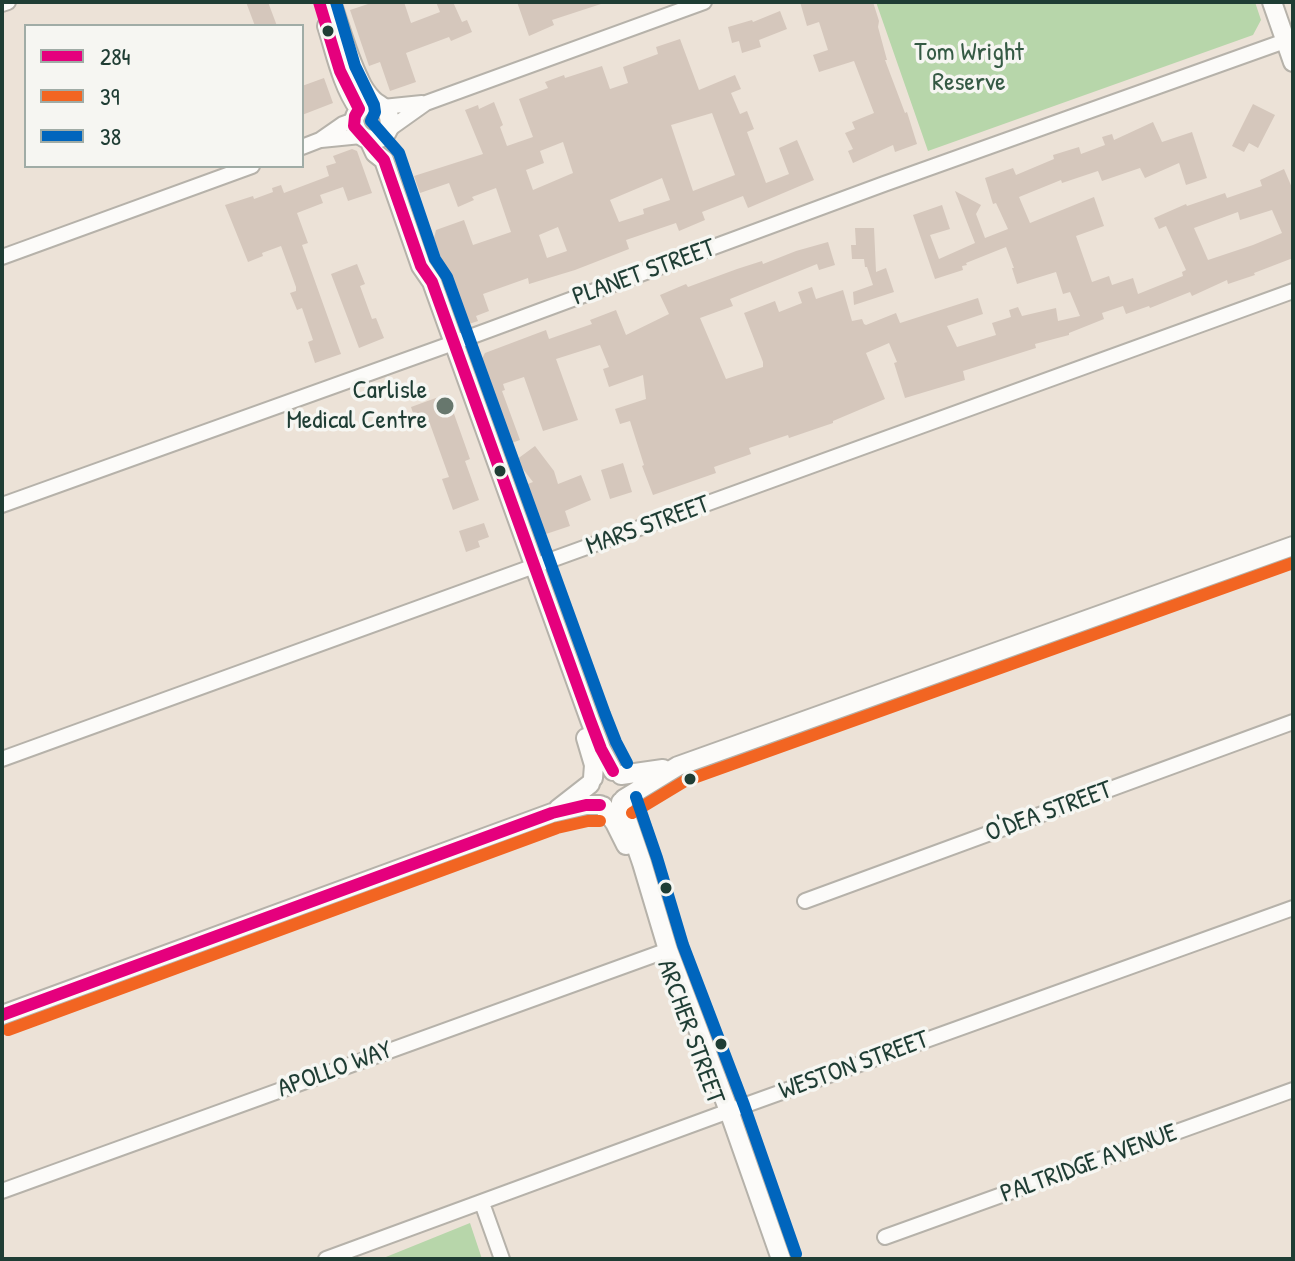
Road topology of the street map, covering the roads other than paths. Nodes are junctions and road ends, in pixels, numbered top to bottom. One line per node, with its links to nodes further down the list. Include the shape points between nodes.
1 (8, 2): 6 (street)
2 (319, 2): 10 (main road, via 352,99)
3 (331, 2): 10 (main road)
4 (704, 2): 9 (street)
5 (1272, 2): 7 (main road)
6 (2, 4)
7 (1285, 41): 8 (main road); 15 (street, PLANET STREET)
8 (1293, 62)
9 (426, 103): 10 (street); 10 (street)
10 (372, 122): 11 (street); 15 (main road, via 386,148 384,160 421,266 422,285)
11 (304, 146)
12 (247, 168): 13 (street)
13 (2, 257)
14 (1293, 291): 18 (street, MARS STREET)
15 (449, 345): 16 (street, PLANET STREET); 18 (main road)
16 (2, 505)
17 (1293, 546): 21 (main road)
18 (531, 569): 20 (street, MARS STREET); 22 (main road, via 595,735); 23 (main road, via 590,748)
19 (1293, 722): 26 (street, O'DEA STREET)
20 (2, 759)
21 (678, 766): 22 (main road); 24 (main road)
22 (617, 773): 23 (main road, via 602,771); 24 (main road, via 627,786)
23 (592, 781): 24 (main road, via 591,796); 25 (main road)
24 (612, 803): 25 (main road); 28 (main road, ARCHER STREET, via 642,863)
25 (552, 813): 29 (main road)
26 (805, 901)
27 (1293, 908): 31 (street, WESTON STREET)
28 (664, 951): 31 (main road, ARCHER STREET); 32 (street, APOLLO WAY)
29 (2, 1015)
30 (1293, 1090): 34 (street, PALTRIDGE AVENUE)
31 (724, 1113): 33 (street, WESTON STREET); 37 (main road, ARCHER STREET); 38 (main road, ARCHER STREET)
32 (2, 1191)
33 (482, 1203): 35 (street, WESTON STREET); 36 (street)
34 (885, 1237)
35 (326, 1259)
36 (502, 1259)
37 (772, 1259)
38 (781, 1259)

